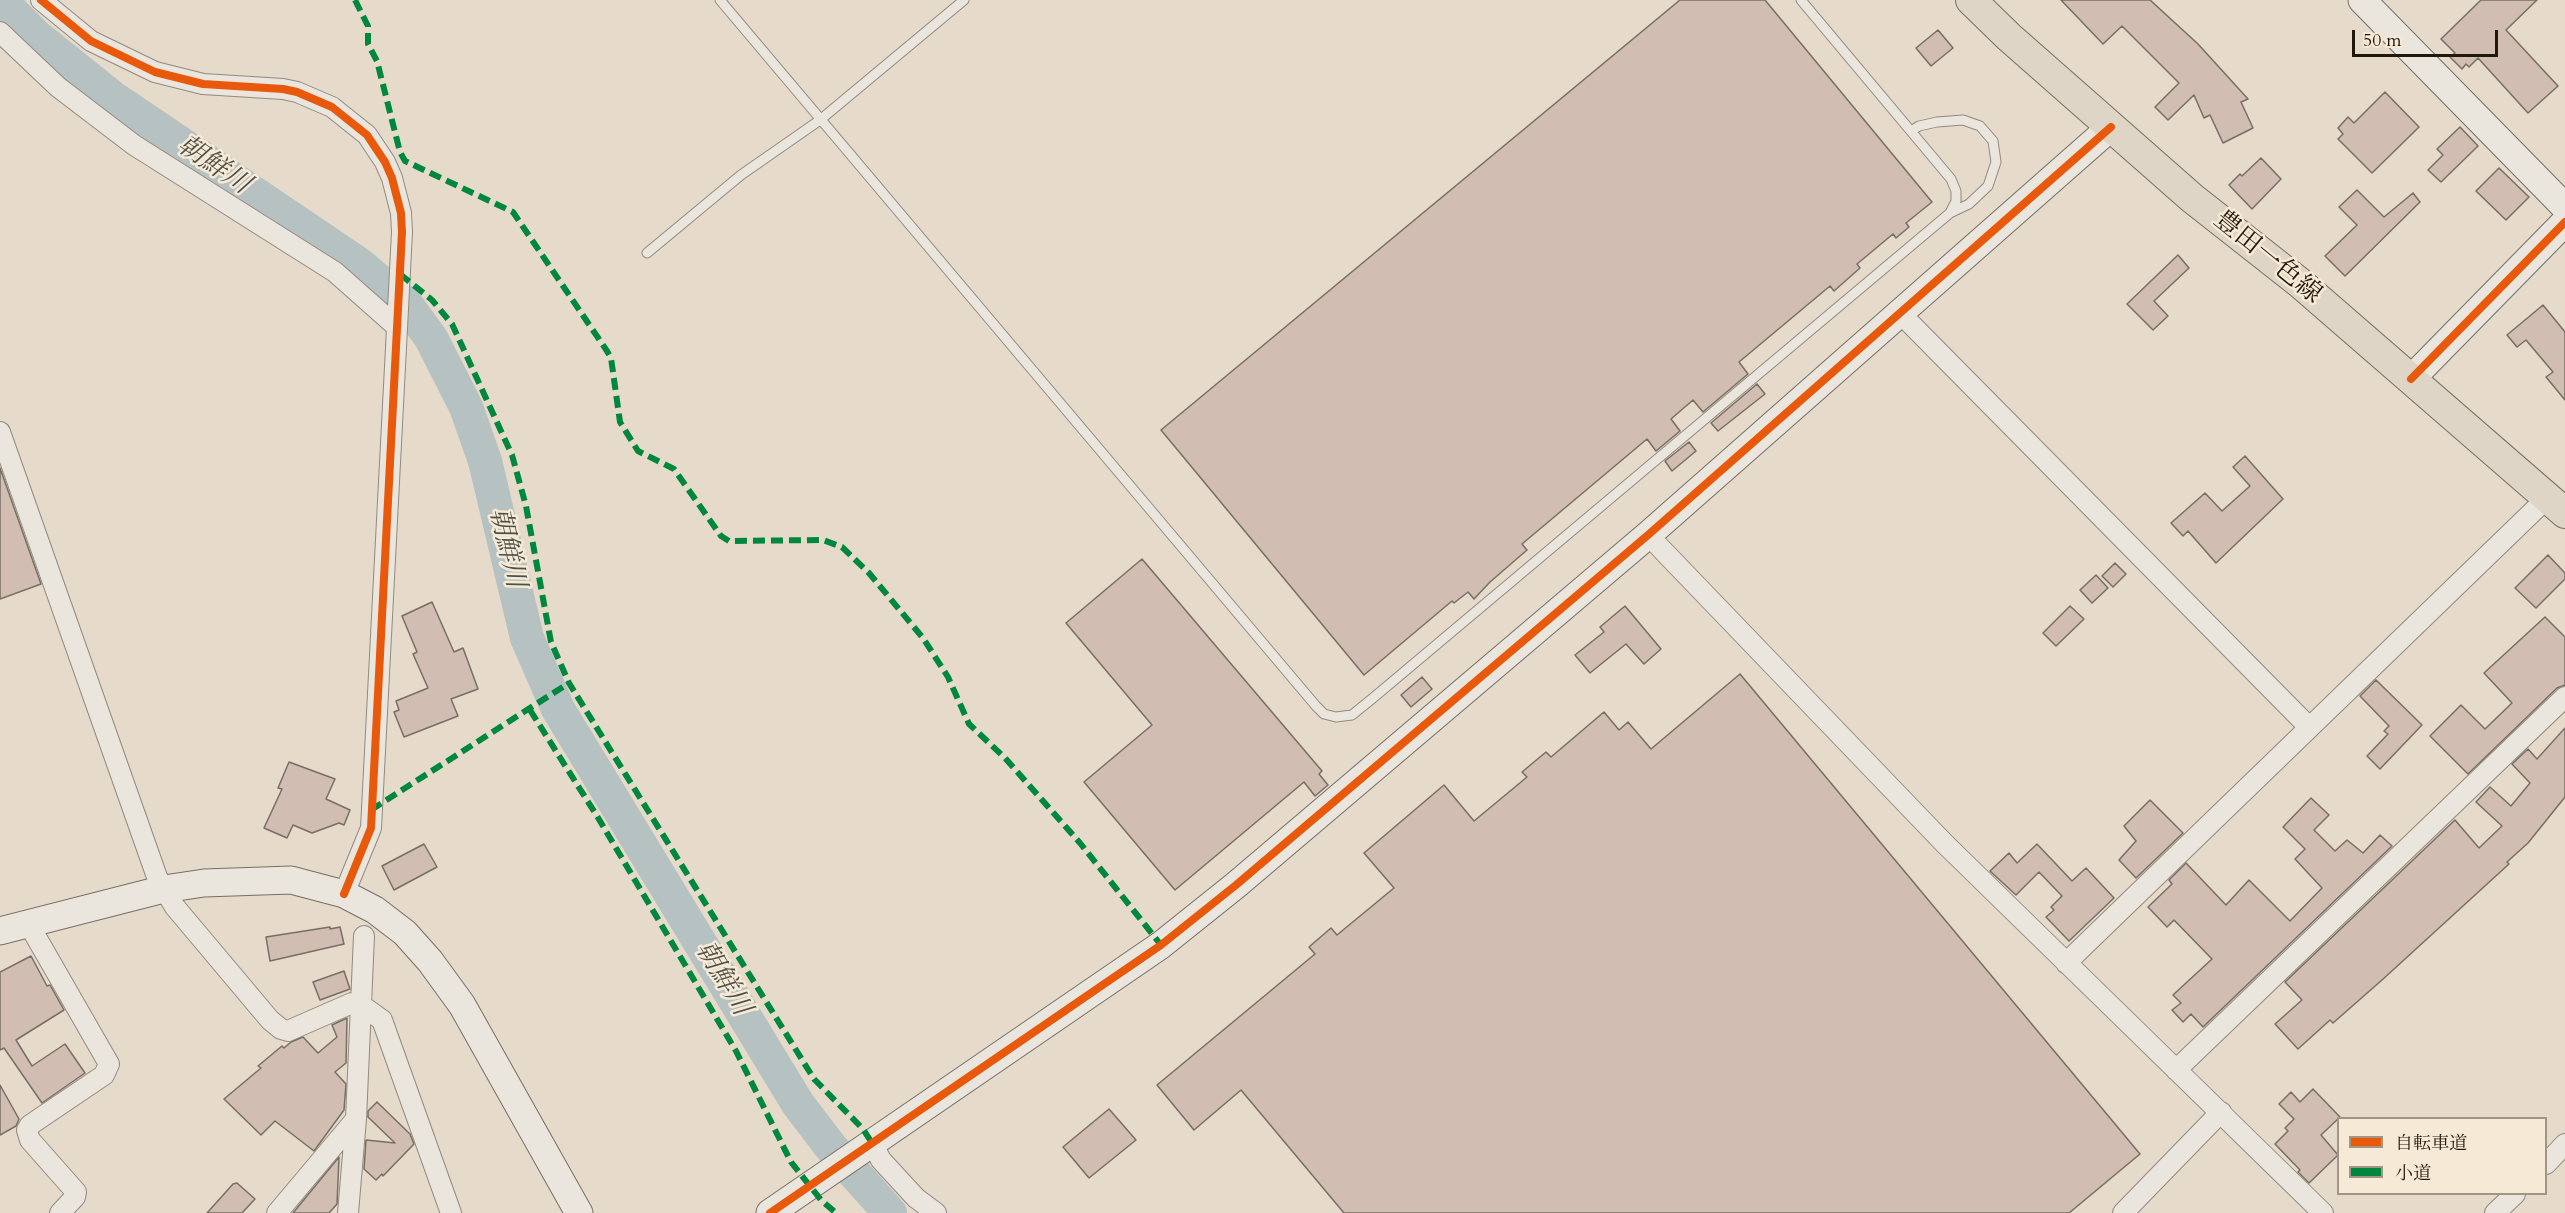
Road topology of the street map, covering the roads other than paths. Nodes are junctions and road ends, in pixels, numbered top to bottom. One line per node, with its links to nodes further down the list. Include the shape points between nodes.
1 (41, 0): 16 (street, via 91,41 156,72 203,84 297,92 332,107 367,135 392,178 401,213)
2 (720, 0): 8 (lane)
3 (964, 0): 8 (lane)
4 (1801, 0): 10 (lane)
5 (1971, 0): 9 (main road, 豊田一色線)
6 (2362, 0): 11 (street)
7 (0, 32): 16 (street, via 57,87 135,145 335,272)
8 (820, 120): 12 (lane, via 1316,706 1324,714 1336,717 1352,715); 14 (lane, via 741,175)
9 (2111, 127): 15 (street); 17 (main road, 豊田一色線)
10 (1911, 131): 12 (lane, via 1951,179 1956,201); 12 (lane, via 1937,122 1963,120 1980,126 1993,141 1996,162 1988,186 1970,204)
11 (2565, 207)
12 (1950, 213)
13 (2565, 222): 17 (street)
14 (647, 253)
15 (1899, 313): 20 (street); 22 (street)
16 (397, 324): 24 (street, via 370,828)
17 (2411, 379): 19 (main road, 豊田一色線)
18 (0, 432): 23 (street)
19 (2556, 505): 22 (street)
20 (1648, 535): 28 (street, via 1945,844); 34 (street, via 1161,945)
21 (2565, 697): 30 (street)
22 (2308, 726): 28 (street)
23 (164, 889): 24 (street, via 216,882 291,880); 25 (street); 29 (street, via 175,907 281,1029 288,1031 352,1003)
24 (344, 894): 41 (street, via 375,910 405,933 430,961 462,1005)
25 (28, 923): 26 (street); 37 (street, via 109,1064 104,1075 27,1130 30,1140 76,1192)
26 (0, 931)
27 (364, 936): 29 (street)
28 (2066, 963): 30 (street)
29 (361, 1005): 32 (street); 40 (street, via 379,1017 385,1027)
30 (2176, 1070): 31 (street)
31 (2221, 1112): 44 (street); 45 (street)
32 (356, 1119): 38 (street); 39 (street)
33 (2565, 1144): 35 (street)
34 (867, 1147): 42 (street); 43 (street)
35 (2547, 1163)
36 (2514, 1195): 46 (street)
37 (60, 1213)
38 (277, 1213)
39 (348, 1213)
40 (451, 1213)
41 (579, 1213)
42 (770, 1213)
43 (936, 1213)
44 (2124, 1213)
45 (2323, 1213)
46 (2495, 1213)

